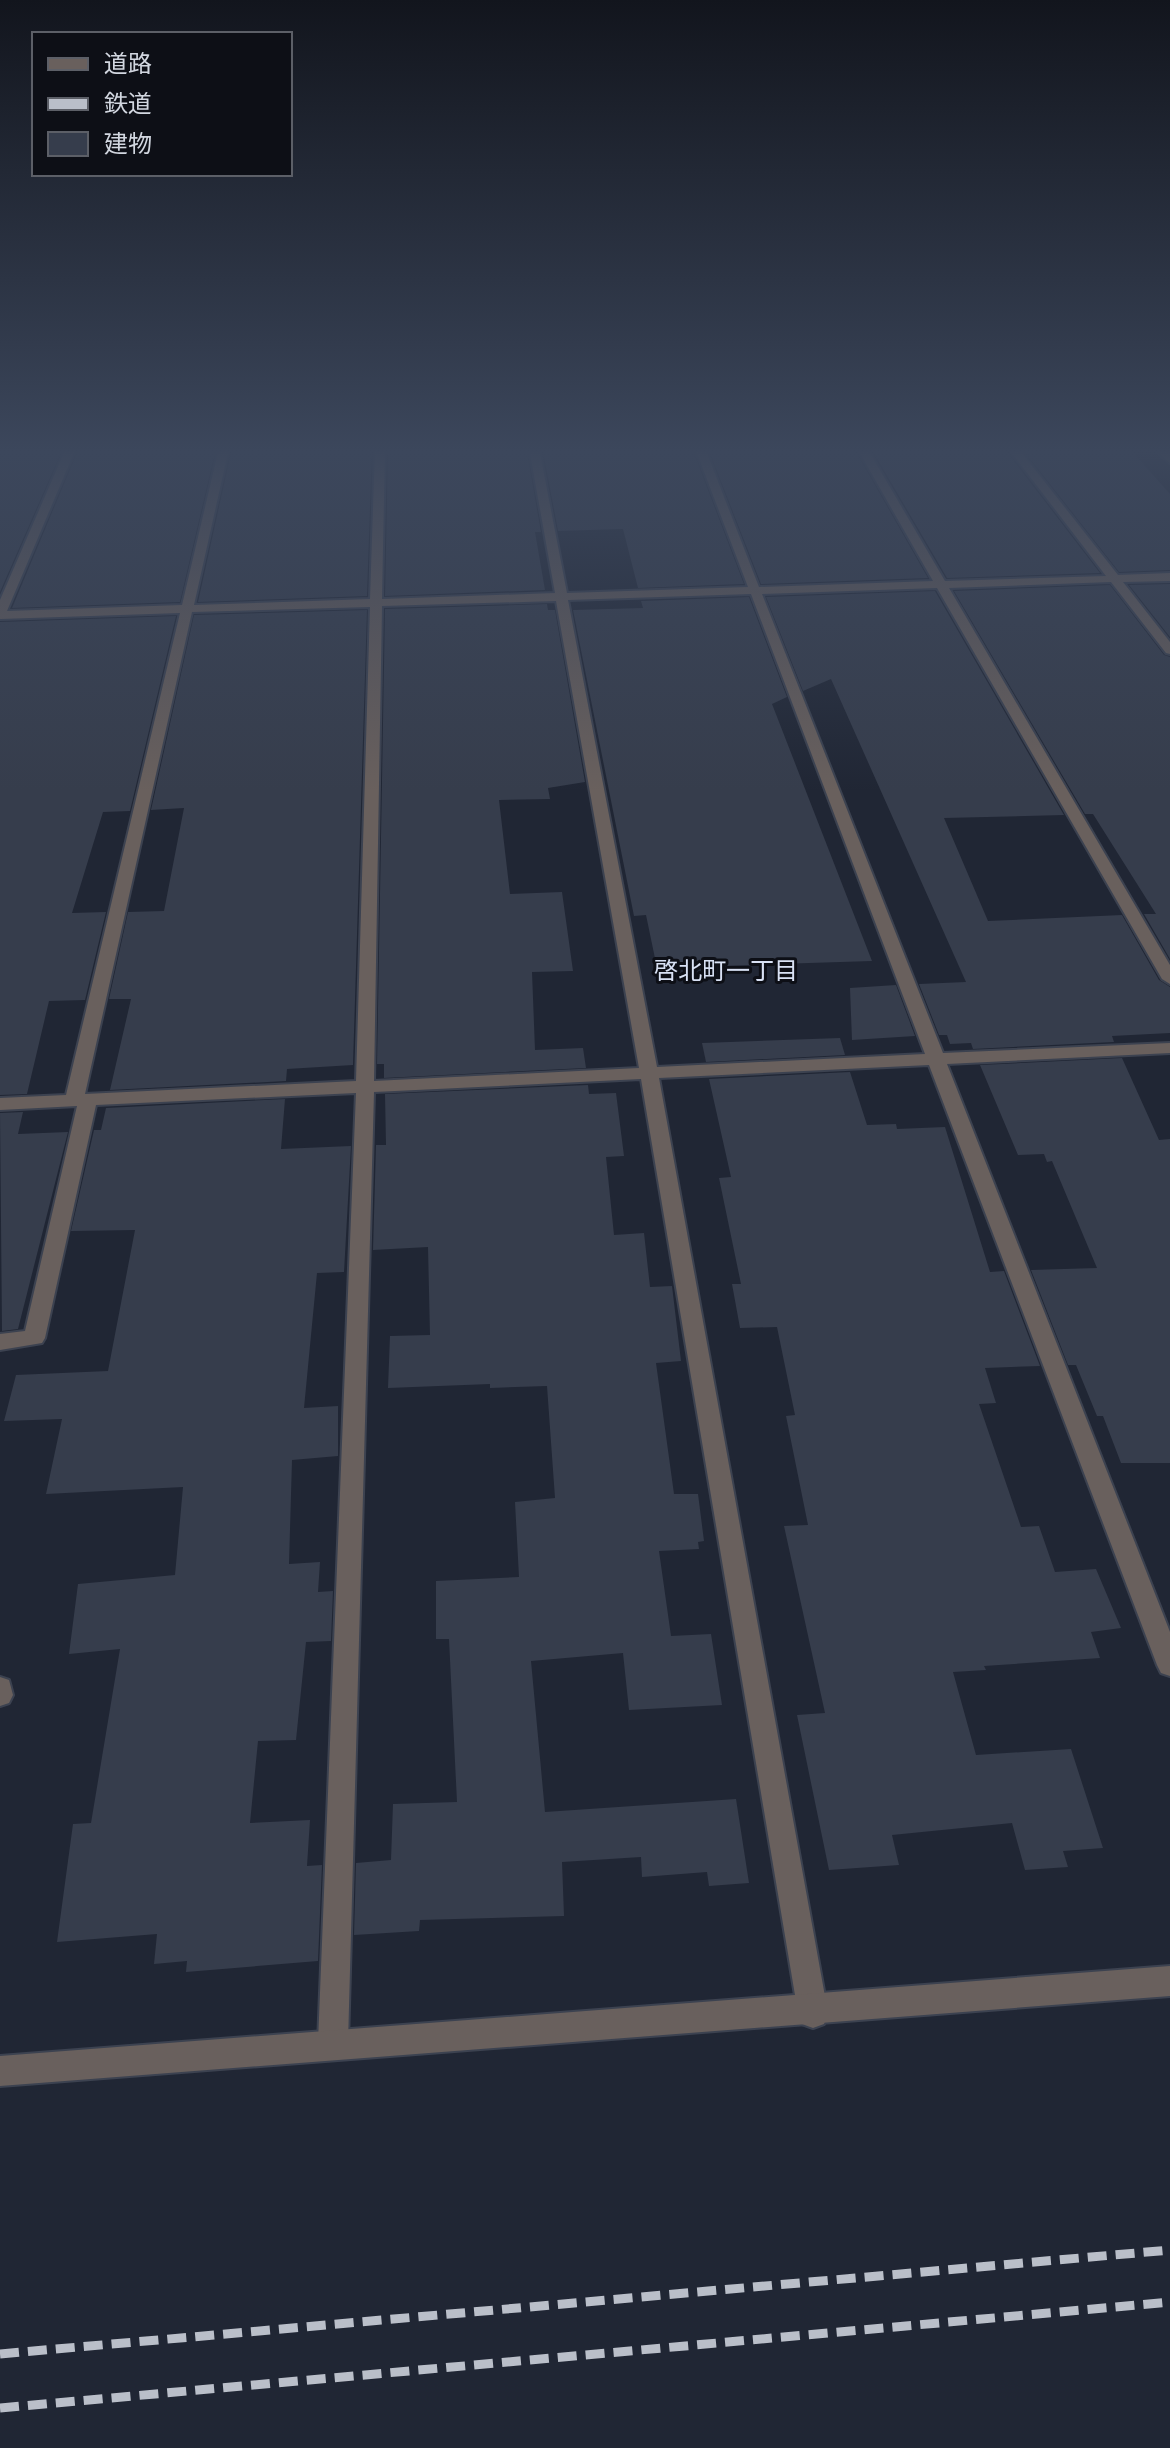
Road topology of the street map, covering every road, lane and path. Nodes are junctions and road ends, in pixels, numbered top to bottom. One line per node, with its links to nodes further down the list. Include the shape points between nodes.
1 (22, 562): 15 (street)
2 (198, 562): 14 (street)
3 (376, 562): 13 (street)
4 (554, 562): 12 (street)
5 (745, 562): 11 (street)
6 (927, 562): 10 (street)
7 (1101, 562): 9 (street)
8 (1170, 577): 9 (street)
9 (1114, 579): 10 (street); 16 (street)
10 (939, 584): 11 (street); 17 (street)
11 (756, 590): 12 (street); 19 (street)
12 (560, 596): 13 (street); 20 (street)
13 (375, 603): 14 (street); 21 (street)
14 (188, 608): 15 (street); 22 (street)
15 (0, 614)
16 (1170, 650)
17 (1170, 979)
18 (1170, 1048): 19 (street)
19 (937, 1059): 20 (street); 25 (street)
20 (649, 1072): 21 (street); 29 (street)
21 (365, 1086): 22 (street); 30 (street)
22 (81, 1100): 23 (street); 24 (street, via 34,1338)
23 (0, 1104)
24 (0, 1342)
25 (1170, 1665)
26 (0, 1688): 27 (street)
27 (0, 1695)
28 (1170, 1981): 29 (street)
29 (813, 2013): 30 (street)
30 (333, 2043): 31 (street)
31 (0, 2071)

